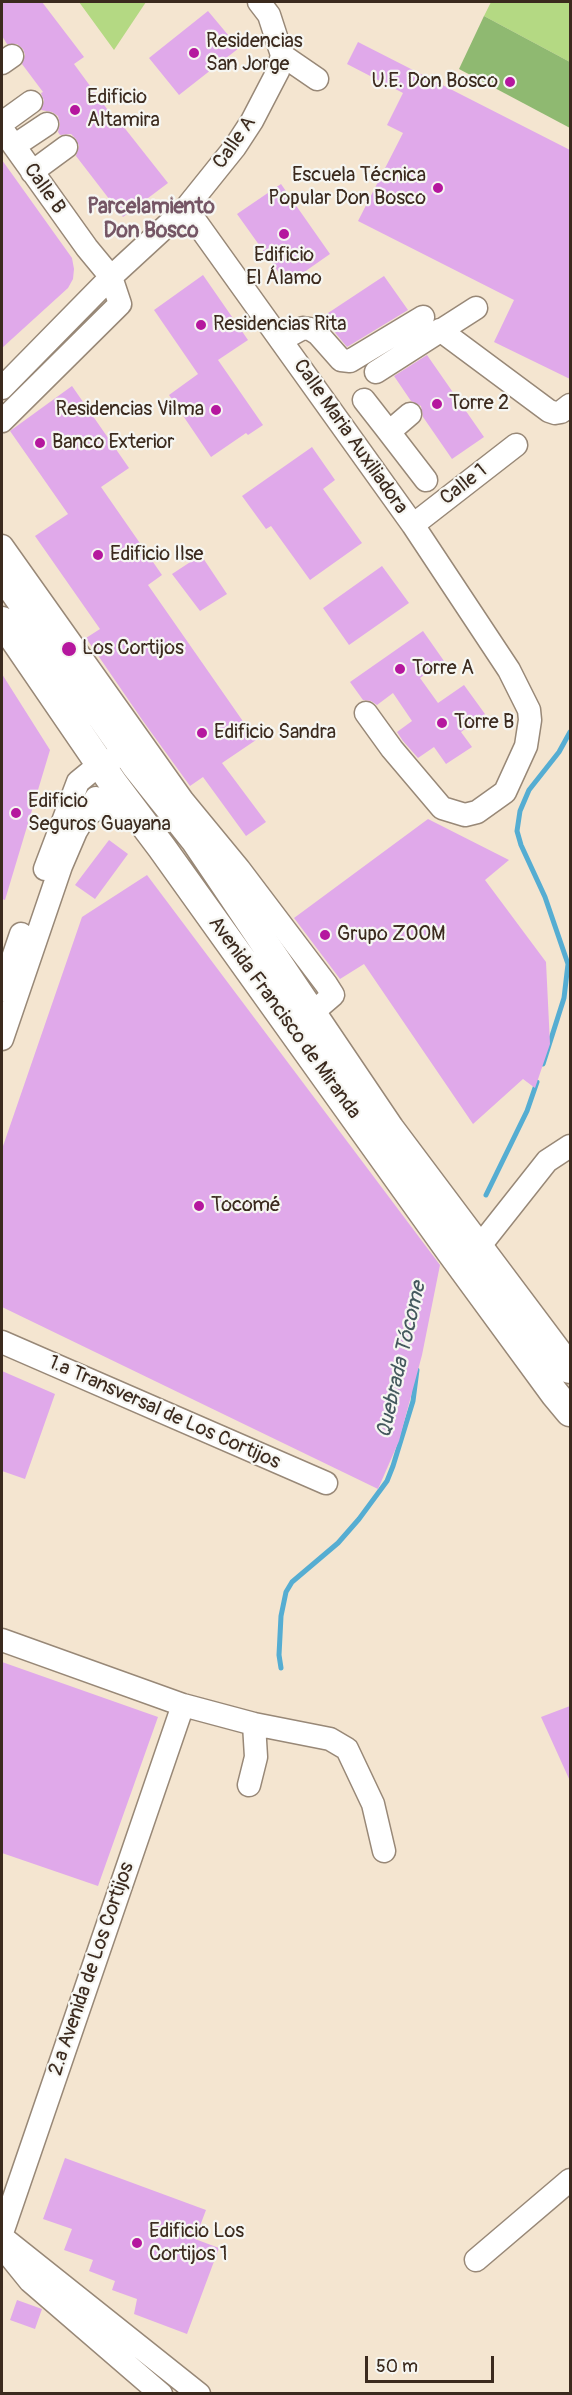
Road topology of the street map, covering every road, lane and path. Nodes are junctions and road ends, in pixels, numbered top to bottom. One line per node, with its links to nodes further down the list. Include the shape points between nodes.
1 (259, 2): 2 (street, via 269,15)
2 (282, 55): 3 (street); 10 (street, Calle A, via 252,122)
3 (317, 80)
4 (31, 102): 5 (street)
5 (2, 123)
6 (47, 124): 7 (street)
7 (8, 137): 9 (street, Calle B)
8 (66, 147): 9 (street)
9 (32, 172): 11 (street, Calle B)
10 (186, 208): 11 (street, Calle A); 14 (street, Calle Maria Auxiliadora)
11 (111, 277): 16 (street, Calle A); 20 (street, via 120,304)
12 (476, 308): 13 (street)
13 (432, 324): 14 (street, via 350,360 341,360 310,329 303,328); 15 (street); 18 (street, via 549,411 561,412)
14 (281, 340): 24 (street, Calle Maria Auxiliadora)
15 (376, 372)
16 (2, 388)
17 (364, 400): 21 (street)
18 (570, 405)
19 (410, 414): 21 (street)
20 (2, 422)
21 (389, 432): 23 (street)
22 (516, 445): 24 (street, Calle 1)
23 (426, 480)
24 (412, 525): 30 (street, Calle Maria Auxiliadora, via 509,670 529,710 526,746 505,792 477,813 465,815 442,808)
25 (2, 546): 28 (street, Avenida Francisco de Miranda)
26 (2, 574): 28 (main road, Avenida Francisco de Miranda)
27 (2, 621): 32 (main road, Avenida Francisco de Miranda)
28 (50, 628): 29 (street, Avenida Francisco de Miranda); 31 (main road, Avenida Francisco de Miranda)
29 (118, 709): 31 (street); 33 (street, Avenida Francisco de Miranda)
30 (366, 713)
31 (128, 753): 32 (street); 33 (main road, Avenida Francisco de Miranda)
32 (106, 773): 34 (street); 35 (main road, Avenida Francisco de Miranda); 36 (street, via 78,782)
33 (173, 799): 39 (main road, Avenida Francisco de Miranda, via 197,829 390,1129)
34 (87, 811): 35 (main road, via 108,805); 37 (street, via 61,866)
35 (135, 813): 42 (main road, Avenida Francisco de Miranda)
36 (2, 990)
37 (2, 1039)
38 (570, 1146): 39 (street, via 548,1161)
39 (479, 1247): 41 (main road, Avenida Francisco de Miranda)
40 (2, 1342): 43 (street, 1.ª Transversal de Los Cortijos)
41 (570, 1369)
42 (570, 1412)
43 (326, 1483)
44 (2, 1640): 45 (street)
45 (183, 1705): 46 (street); 50 (street, 2.ª Avenida de Los Cortijos)
46 (254, 1724): 47 (street, via 256,1758); 48 (street, via 330,1739 347,1749 373,1804)
47 (249, 1785)
48 (384, 1851)
49 (570, 2180): 51 (street)
50 (2, 2232): 52 (street, via 9,2255 30,2280); 54 (street)
51 (476, 2260)
52 (139, 2385): 53 (street)
53 (161, 2394)
54 (200, 2394)

